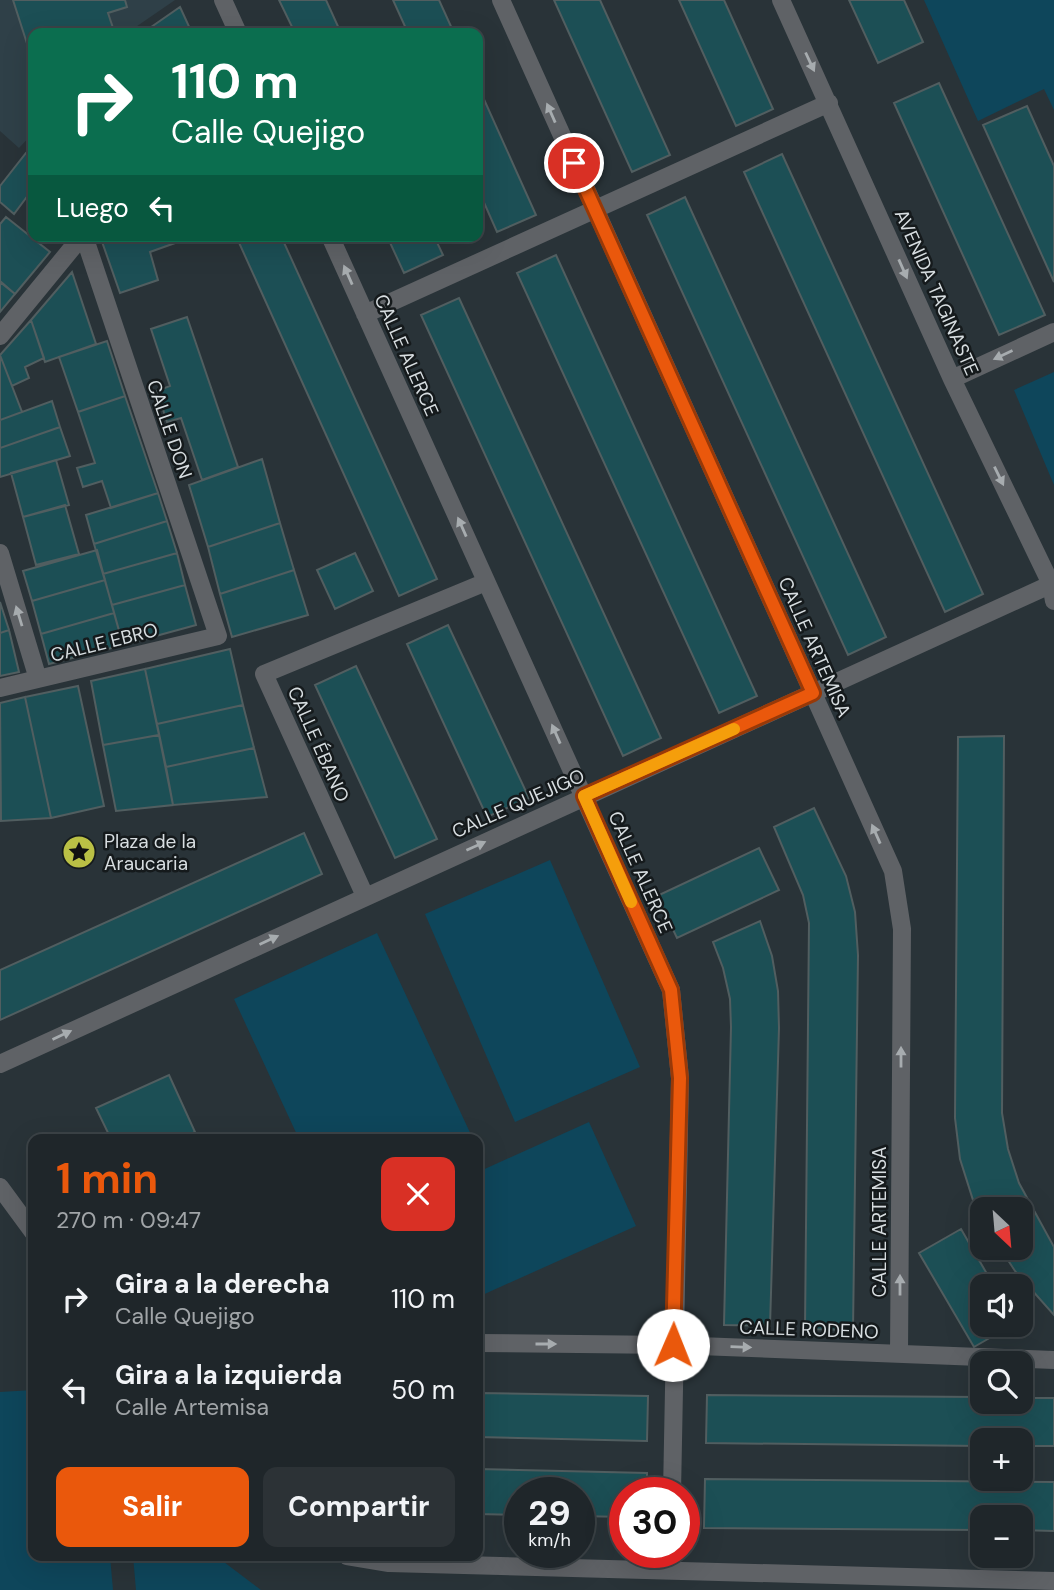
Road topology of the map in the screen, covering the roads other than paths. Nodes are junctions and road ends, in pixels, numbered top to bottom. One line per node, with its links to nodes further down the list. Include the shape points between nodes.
1 (223, 0): 4 (street)
2 (500, 0): 6 (street, CALLE ARTEMISA, one-way to 2)
3 (781, 0): 5 (street, AVENIDA TAGINASTE, one-way to 5)
4 (236, 28)
5 (829, 103): 6 (street); 13 (street, AVENIDA TAGINASTE, one-way to 13)
6 (594, 210): 10 (street); 20 (street, CALLE ARTEMISA)
7 (78, 242): 12 (street)
8 (85, 242): 17 (street, CALLE DON)
9 (333, 242): 10 (street, CALLE ALERCE, one-way to 9)
10 (365, 314): 15 (street, CALLE ALERCE, one-way to 10)
11 (1054, 332): 13 (street, one-way to 13)
12 (0, 336)
13 (952, 379): 16 (street, AVENIDA TAGINASTE, one-way to 16)
14 (0, 553): 18 (street, one-way to 14)
15 (486, 582): 21 (street, CALLE ALERCE, one-way to 15); 22 (street, CALLE ÉBANO, via 264,674)
16 (1053, 589): 20 (street, CALLE QUEJIGO)
17 (218, 636): 18 (street, CALLE EBRO)
18 (38, 679): 19 (street, CALLE EBRO)
19 (0, 688)
20 (813, 693): 21 (street, CALLE QUEJIGO); 28 (street, CALLE ARTEMISA, one-way to 20, via 902,929 893,871)
21 (584, 796): 22 (street, CALLE QUEJIGO, one-way to 21); 27 (street, CALLE ALERCE, via 671,990 680,1078)
22 (365, 896): 23 (street, CALLE QUEJIGO, one-way to 22)
23 (0, 1064)
24 (0, 1187): 25 (street)
25 (28, 1225)
26 (483, 1343): 27 (street, CALLE RODENO, one-way to 27)
27 (673, 1345): 28 (street, CALLE RODENO, one-way to 28); 30 (street, CALLE ALERCE)
28 (899, 1353): 29 (street, CALLE RODENO)
29 (1054, 1360)
30 (672, 1477)
31 (377, 1561): 32 (street)
32 (672, 1571): 33 (street)
33 (1054, 1581)

